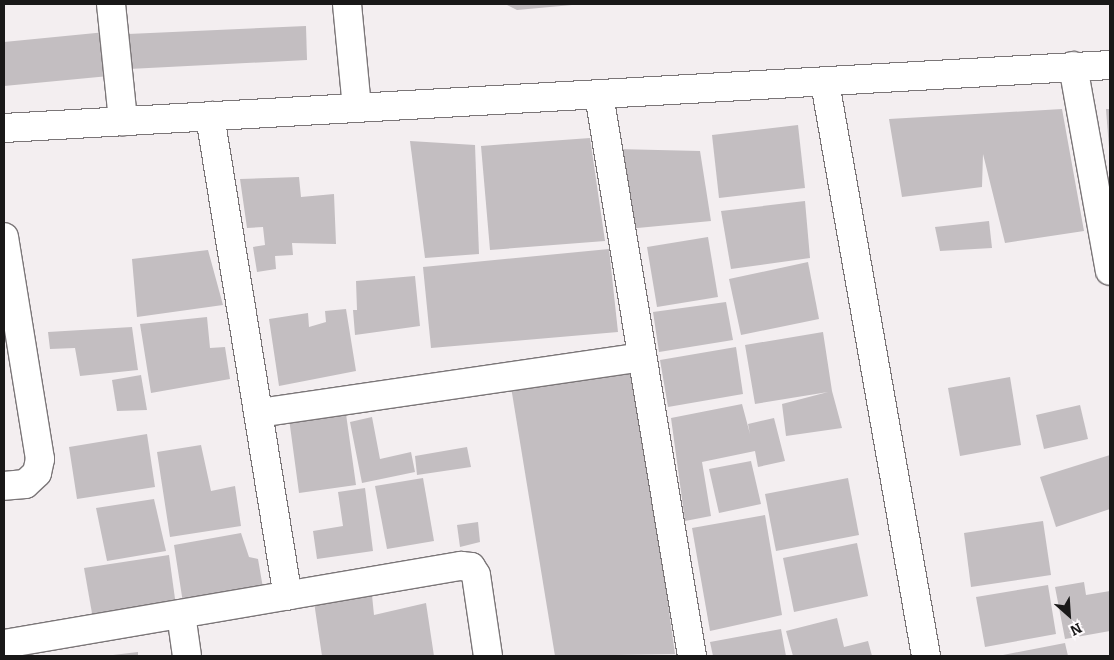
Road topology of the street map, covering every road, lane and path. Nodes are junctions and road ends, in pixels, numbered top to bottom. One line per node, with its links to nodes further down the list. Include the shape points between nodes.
1 (111, 4): 9 (street)
2 (347, 4): 7 (street)
3 (1110, 65): 4 (street)
4 (1073, 66): 5 (street); 12 (street)
5 (825, 83): 6 (street); 22 (street)
6 (599, 95): 7 (street); 13 (street)
7 (357, 108): 8 (street)
8 (210, 116): 9 (street); 14 (street)
9 (123, 121): 10 (street)
10 (4, 128)
11 (4, 236): 15 (street, via 40,459 37,473 25,484)
12 (1110, 271)
13 (642, 357): 14 (street); 21 (street)
14 (259, 413): 16 (street)
15 (4, 486)
16 (288, 596): 17 (street); 20 (street, via 471,566 476,575)
17 (181, 614): 18 (street); 19 (street)
18 (4, 644)
19 (188, 656)
20 (488, 656)
21 (692, 656)
22 (926, 656)

